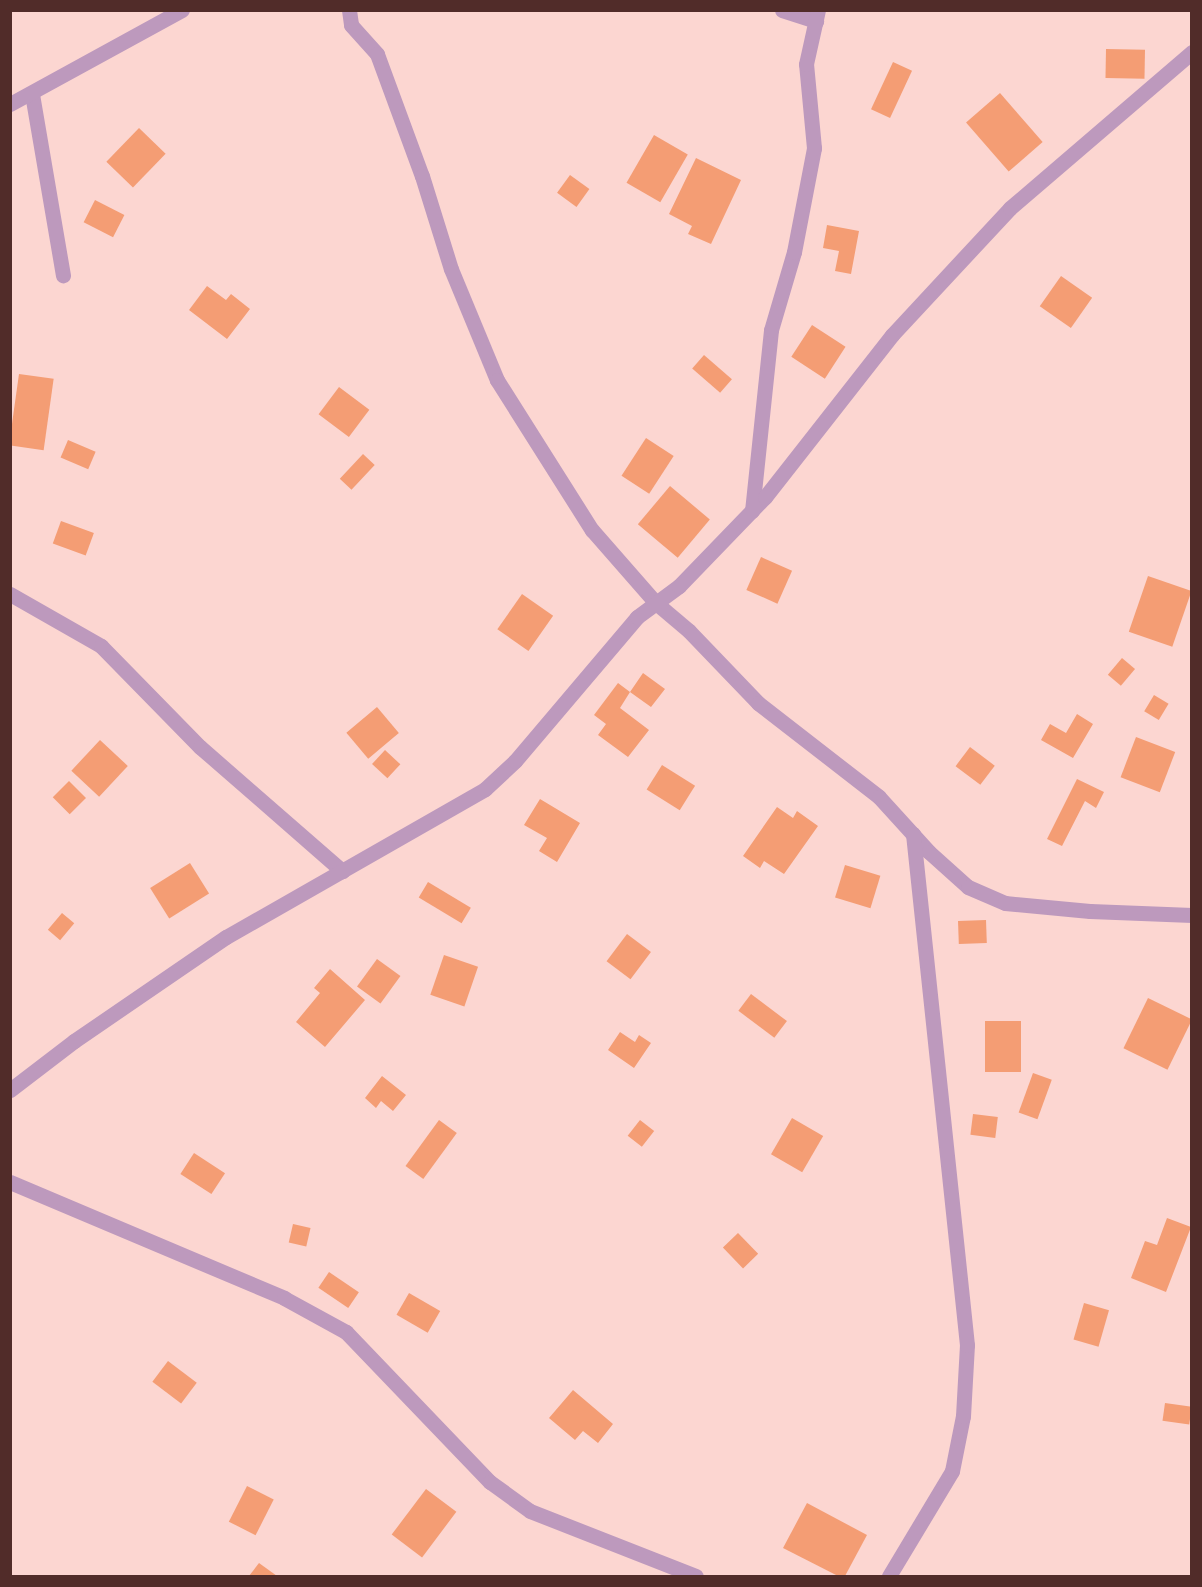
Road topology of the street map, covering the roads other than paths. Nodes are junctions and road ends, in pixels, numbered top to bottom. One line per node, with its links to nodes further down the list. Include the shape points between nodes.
1 (182, 10): 6 (street)
2 (349, 10): 11 (street, via 351,25 377,54 455,279 497,380 592,530)
3 (782, 10): 4 (street)
4 (817, 16): 9 (street, via 806,64 814,148 794,252 771,330)
5 (1191, 52): 9 (street, via 1010,208 892,335)
6 (32, 94): 7 (street); 8 (street)
7 (10, 104)
8 (63, 275)
9 (752, 511): 11 (street, via 679,586)
10 (10, 594): 13 (street, via 101,646 200,747)
11 (656, 603): 12 (street, via 689,631 758,703 879,797); 13 (street, via 637,617 515,761 484,789)
12 (913, 834): 14 (street, via 968,887 1005,903); 18 (street, via 967,1345 963,1416 952,1471)
13 (342, 871): 15 (street, via 226,937)
14 (1191, 915)
15 (10, 1090)
16 (10, 1182): 17 (street, via 284,1298 346,1332 490,1482 530,1511)
17 (696, 1576)
18 (889, 1576)

